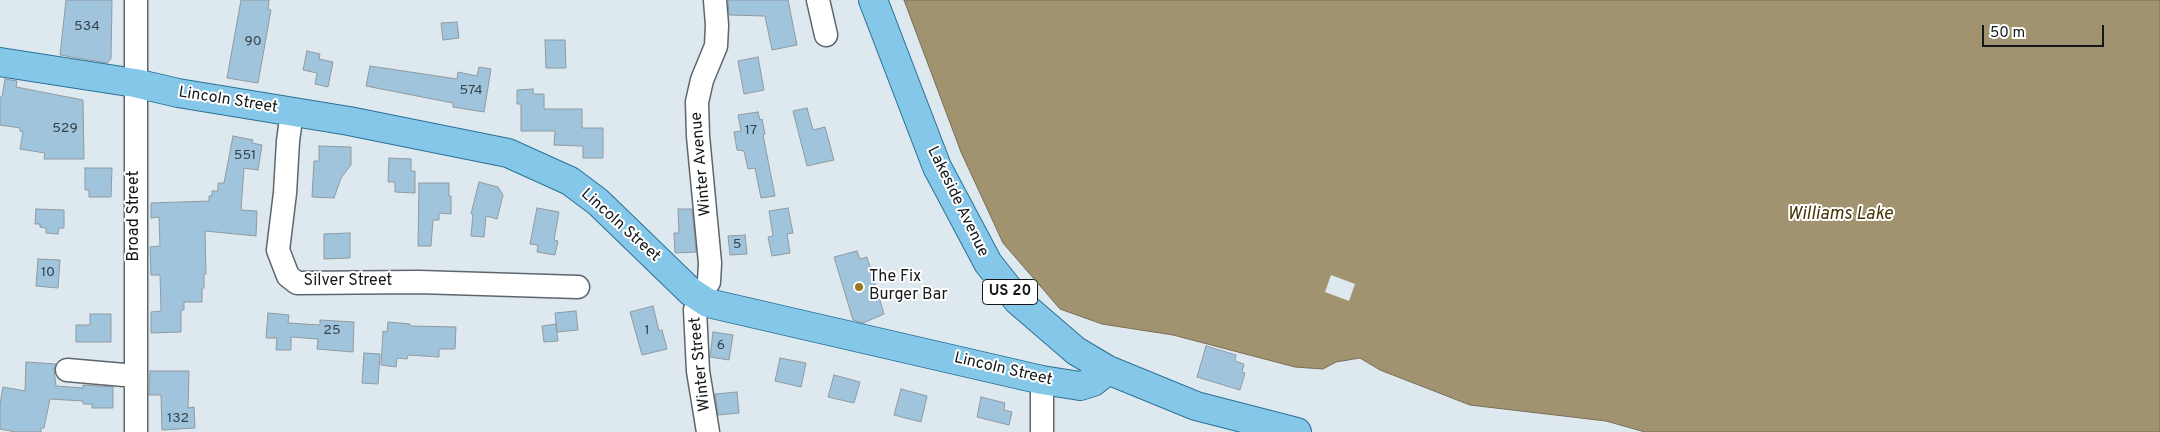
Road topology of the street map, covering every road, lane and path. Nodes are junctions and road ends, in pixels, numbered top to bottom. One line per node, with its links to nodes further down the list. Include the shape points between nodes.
1 (136, 0): 7 (street, Broad Street)
2 (715, 0): 10 (street, Winter Avenue, via 716,46 697,102 710,263 709,282)
3 (818, 0): 5 (street)
4 (872, 0): 12 (main road, Lakeside Avenue / US 20, via 937,167 988,263 1012,295 1035,318 1076,351)
5 (826, 35)
6 (0, 62): 7 (main road, Lincoln Street)
7 (135, 83): 8 (main road, Lincoln Street); 13 (street, Broad Street)
8 (292, 112): 9 (street, Silver Street, via 278,250 288,276 297,283 419,282); 10 (main road, Lincoln Street, via 495,149 544,168 570,181 598,202)
9 (578, 287)
10 (699, 297): 14 (main road, Lincoln Street, via 708,303 735,310); 16 (street, Winter Street, via 695,310 698,371)
11 (67, 370): 13 (street)
12 (1108, 370): 14 (main road, Lincoln Street, via 1093,382 1080,386); 18 (main road, Lakeside Avenue / US 20, via 1196,406)
13 (136, 376): 15 (street, Broad Street)
14 (1042, 380): 17 (street)
15 (136, 432)
16 (708, 432)
17 (1042, 432)
18 (1297, 432)

